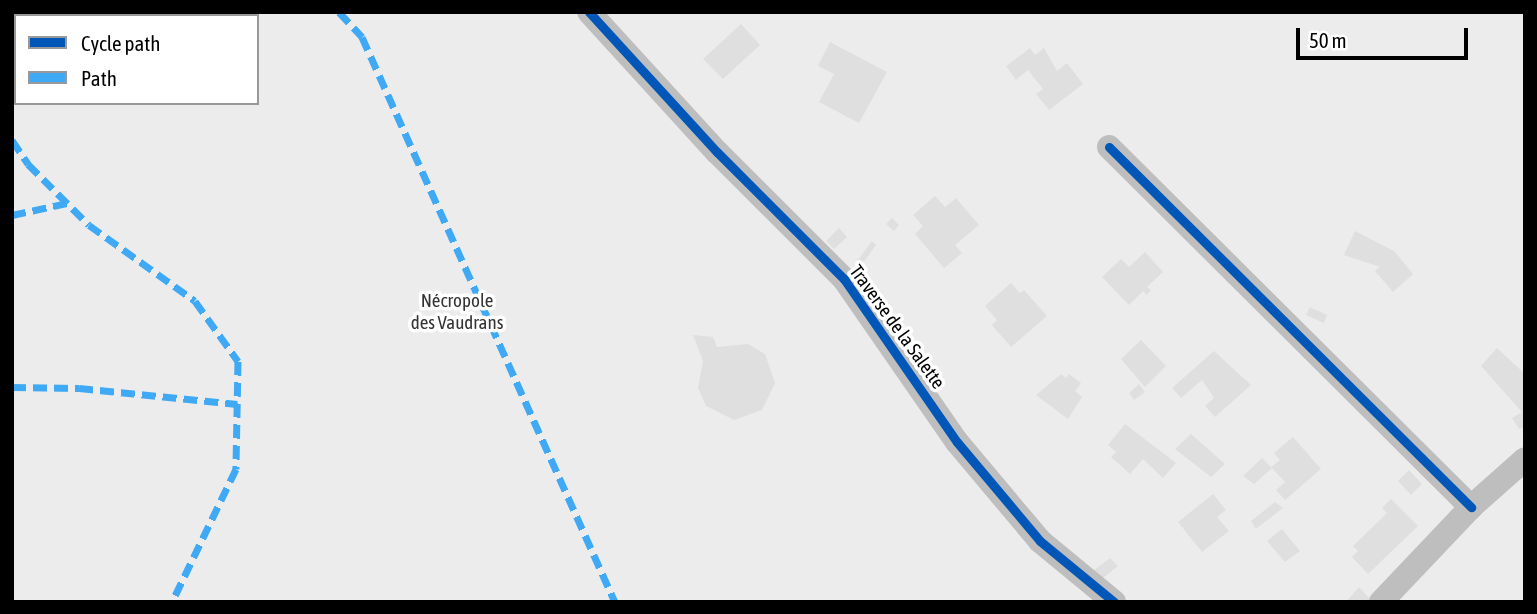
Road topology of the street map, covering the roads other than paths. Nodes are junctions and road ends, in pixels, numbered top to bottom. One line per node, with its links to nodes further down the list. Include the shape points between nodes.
1 (589, 12): 5 (street, Traverse de la Salette, via 717,152 844,279 957,442 1040,541)
2 (1108, 147): 4 (street)
3 (1525, 459): 4 (street)
4 (1471, 507): 6 (street)
5 (1114, 602)
6 (1381, 602)

